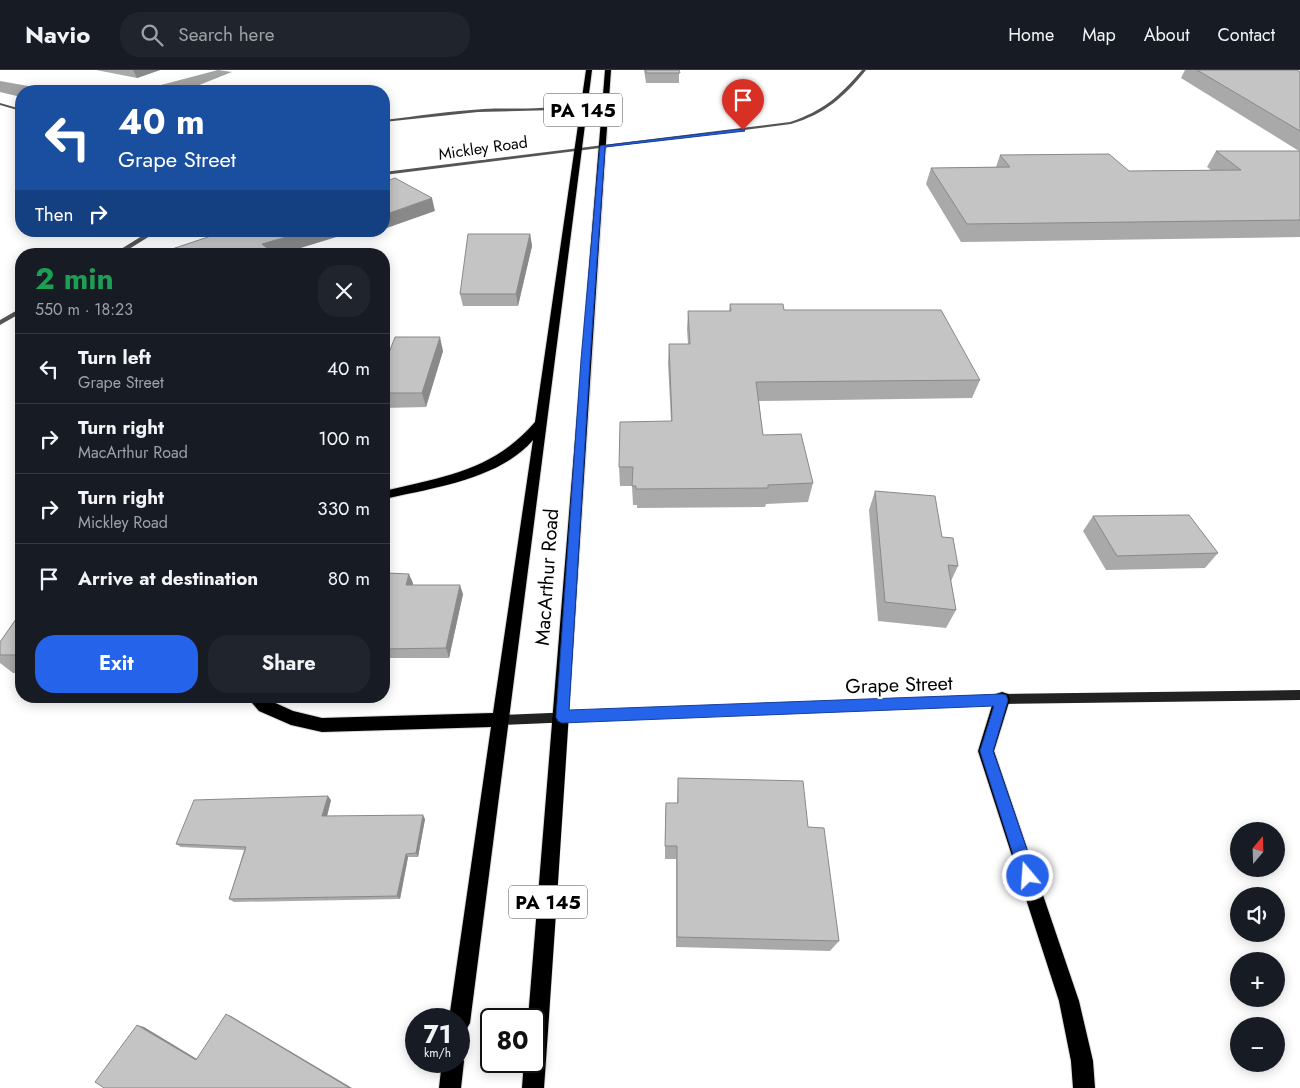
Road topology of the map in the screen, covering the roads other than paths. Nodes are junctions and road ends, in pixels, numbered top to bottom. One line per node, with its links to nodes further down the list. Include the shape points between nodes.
1 (588, 70): 4 (highway, MacArthur Road / PA 145)
2 (608, 70): 10 (highway, MacArthur Road / PA 145)
3 (864, 70): 10 (street, Mickley Road, via 830,107 791,124)
4 (585, 98): 7 (street, via 573,105); 8 (highway, MacArthur Road / PA 145)
5 (0, 104): 6 (street)
6 (15, 108)
7 (554, 109): 8 (street); 9 (street, via 493,109)
8 (582, 119): 11 (highway, MacArthur Road / PA 145)
9 (390, 120)
10 (603, 146): 11 (street, Mickley Road); 22 (highway, MacArthur Road / PA 145)
11 (577, 149): 12 (street, Mickley Road); 17 (highway, MacArthur Road / PA 145)
12 (390, 173)
13 (145, 237): 14 (street)
14 (126, 248)
15 (15, 314): 16 (street)
16 (0, 323)
17 (540, 423): 18 (highway, via 514,451 492,464 471,473); 23 (highway, MacArthur Road / PA 145)
18 (390, 493)
19 (1300, 695): 20 (main road, Grape Street)
20 (1002, 700): 22 (main road, Grape Street); 28 (highway, via 986,751 1069,1001 1082,1061)
21 (262, 703): 23 (highway, via 291,718 322,725)
22 (562, 717): 23 (main road, Grape Street); 27 (highway, MacArthur Road / PA 145)
23 (501, 720): 24 (highway, MacArthur Road / PA 145)
24 (461, 1008)
25 (452, 1073): 26 (highway)
26 (450, 1088)
27 (534, 1088)
28 (1084, 1088)

